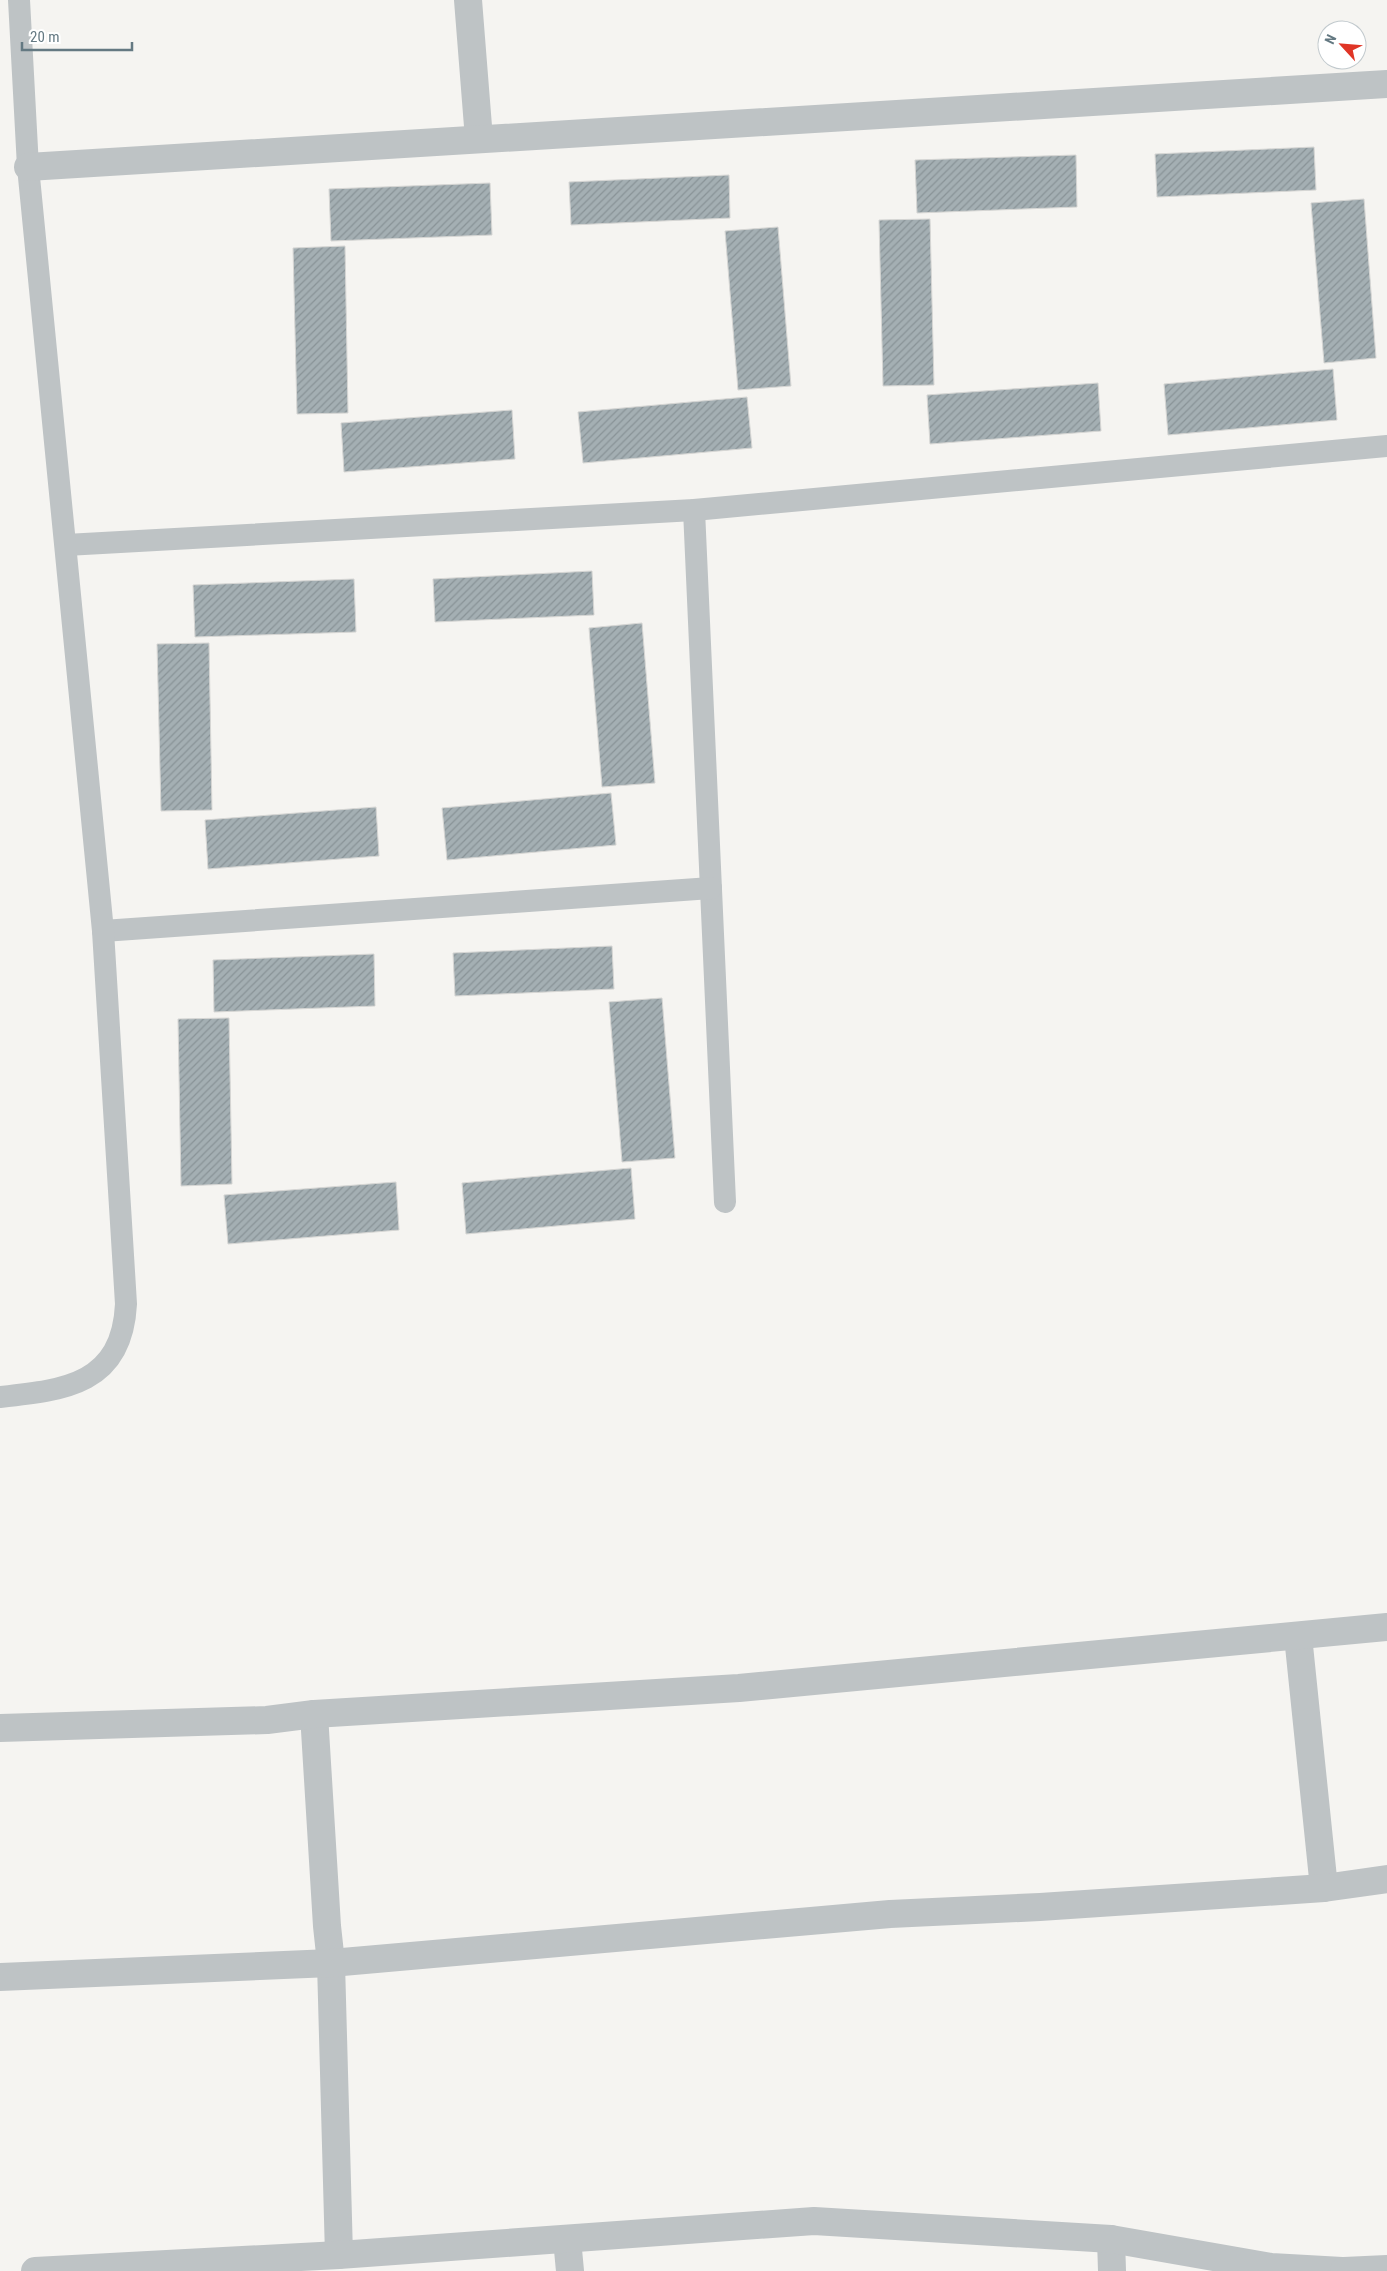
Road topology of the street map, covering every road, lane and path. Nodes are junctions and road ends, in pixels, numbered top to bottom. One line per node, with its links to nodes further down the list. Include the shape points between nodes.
1 (19, 0): 5 (lane)
2 (468, 0): 4 (street)
3 (1387, 84): 4 (street)
4 (479, 139): 5 (street)
5 (28, 167): 8 (lane)
6 (1387, 446): 7 (lane)
7 (694, 510): 8 (lane); 9 (lane)
8 (66, 545): 10 (lane)
9 (711, 888): 10 (lane); 11 (lane)
10 (103, 931): 12 (lane, via 125,1325 114,1355 86,1379 47,1392)
11 (725, 1202)
12 (0, 1397)
13 (1387, 1627): 14 (street)
14 (1298, 1636): 15 (street, via 739,1688); 18 (street)
15 (314, 1714): 16 (street, via 267,1720); 19 (street)
16 (0, 1728)
17 (1387, 1879): 18 (street)
18 (1324, 1888): 19 (street, via 890,1914)
19 (331, 1963): 20 (street); 23 (street)
20 (0, 1977)
21 (568, 2239): 22 (street, via 814,2221); 23 (street); 27 (street)
22 (1110, 2239): 28 (street); 29 (street, via 1271,2267)
23 (339, 2256): 25 (street)
24 (1387, 2269): 29 (street)
25 (63, 2270): 26 (street)
26 (35, 2271)
27 (570, 2271)
28 (1112, 2271)
29 (1343, 2271)

